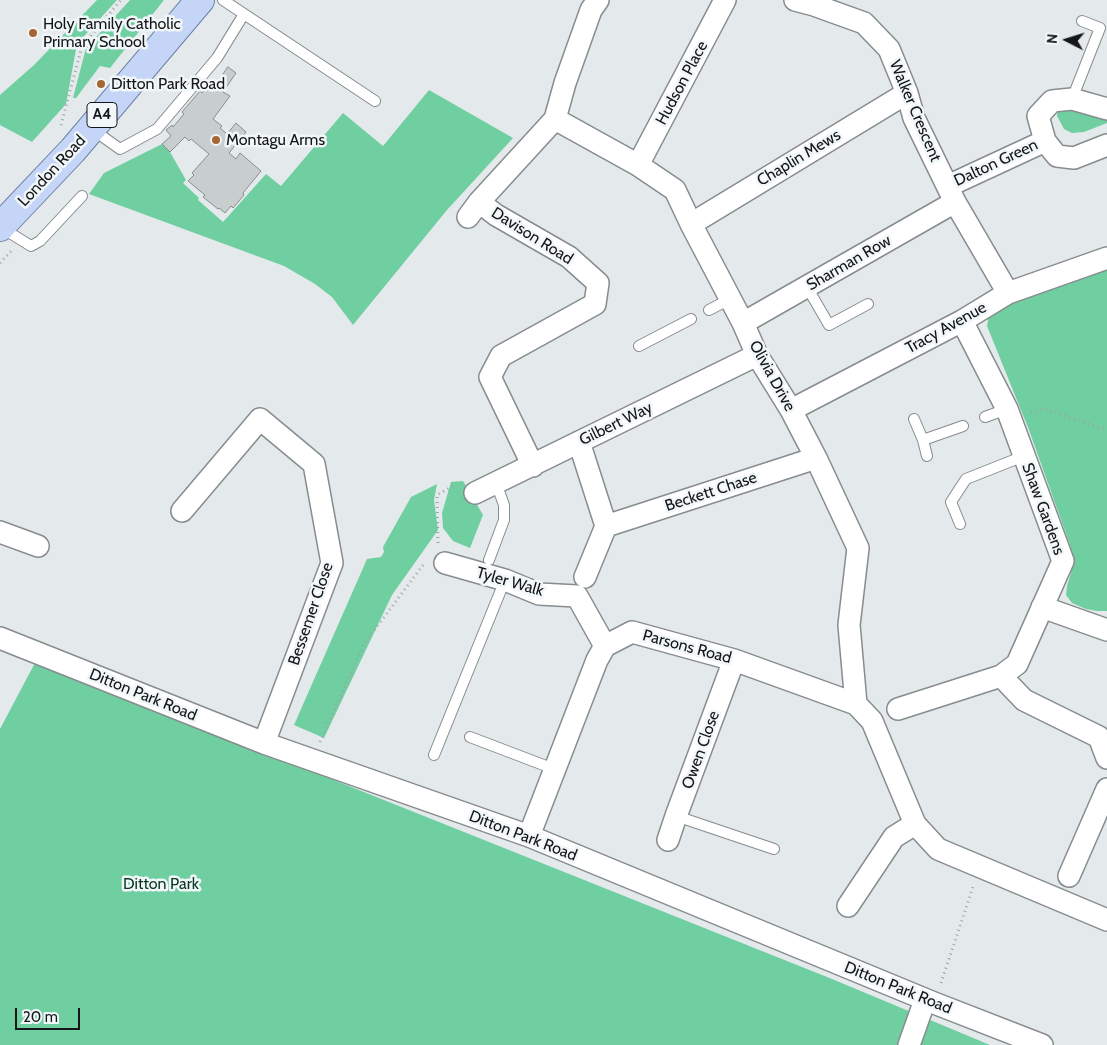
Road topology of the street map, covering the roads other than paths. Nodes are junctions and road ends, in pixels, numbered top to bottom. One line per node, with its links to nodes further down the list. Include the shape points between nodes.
1 (200, 0): 13 (main road, London Road / A4)
2 (223, 0): 6 (lane)
3 (598, 0): 12 (street, via 591,10)
4 (725, 0): 16 (street, Hudson Place)
5 (795, 0): 8 (street, Walker Crescent, via 864,23 889,50)
6 (244, 14): 10 (lane); 13 (lane, via 217,58 157,129 120,148)
7 (1082, 21): 9 (lane, via 1100,28)
8 (907, 93): 17 (street, Walker Crescent, via 914,118); 19 (street, Chaplin Mews)
9 (1072, 99): 11 (street, Dalton Green); 14 (street, Dalton Green, via 1052,101 1038,116)
10 (375, 101)
11 (1107, 109)
12 (555, 119): 16 (street, Olivia Drive); 42 (street, Davison Road, via 473,210 496,215 569,257 598,283 596,304 501,356 490,377)
13 (91, 128): 20 (main road, London Road / A4)
14 (1045, 141): 15 (street, Dalton Green, via 1057,156 1074,158); 17 (street, Dalton Green)
15 (1107, 145)
16 (638, 165): 19 (street, Olivia Drive, via 675,190)
17 (952, 194): 22 (street, Sharman Row); 23 (street, Walker Crescent)
18 (82, 196): 20 (lane, via 31,246)
19 (691, 224): 24 (street, Olivia Drive)
20 (0, 227)
21 (1107, 258): 23 (street, Tracy Avenue)
22 (807, 287): 25 (lane, via 829,325); 29 (street, Sharman Row)
23 (1008, 293): 28 (street, Tracy Avenue)
24 (730, 299): 26 (lane); 29 (street, Olivia Drive)
25 (868, 304)
26 (709, 310)
27 (691, 319): 30 (lane)
28 (962, 321): 32 (street, Tracy Avenue); 33 (street, Shaw Gardens)
29 (743, 323): 31 (street, Olivia Drive)
30 (639, 346)
31 (757, 355): 32 (street, Olivia Drive); 38 (street, Gilbert Way)
32 (791, 410): 41 (street, Olivia Drive)
33 (1008, 412): 34 (lane); 40 (street, Shaw Gardens)
34 (985, 417)
35 (914, 419): 37 (lane)
36 (963, 426): 37 (lane)
37 (923, 440): 39 (lane)
38 (579, 442): 42 (street, Gilbert Way); 47 (street)
39 (928, 456)
40 (1024, 456): 46 (lane, via 966,479 951,502); 54 (street, Shaw Gardens, via 1062,561)
41 (816, 458): 47 (street, Beckett Chase); 60 (street, Olivia Drive, via 858,548 849,625)
42 (533, 466): 43 (street, Gilbert Way)
43 (496, 483): 44 (street, Gilbert Way); 50 (lane, via 504,505 504,520)
44 (475, 493)
45 (182, 511): 63 (street, Bessemer Close, via 260,419 314,464 332,563)
46 (960, 524)
47 (606, 526): 53 (street)
48 (0, 532): 49 (street)
49 (38, 546)
50 (489, 560)
51 (445, 563): 52 (street, Tyler Walk)
52 (505, 580): 53 (street, Tyler Walk, via 539,594); 64 (lane)
53 (581, 586): 57 (street)
54 (1042, 607): 55 (street); 59 (street, Shaw Gardens, via 1017,664)
55 (1107, 630)
56 (0, 638): 63 (street, Ditton Park Road)
57 (605, 646): 58 (street, Parsons Road, via 632,632); 66 (street)
58 (734, 660): 60 (street, Parsons Road); 68 (street, Owen Close)
59 (1001, 676): 61 (street, Shaw Gardens); 65 (street, via 1024,700 1099,737)
60 (856, 704): 69 (street, Parsons Road, via 872,721)
61 (898, 709)
62 (470, 737): 66 (lane)
63 (264, 743): 70 (street, Ditton Park Road)
64 (434, 755)
65 (1107, 758)
66 (554, 769): 70 (street)
67 (1107, 789): 73 (street)
68 (676, 816): 71 (street, Owen Close); 72 (lane)
69 (915, 824): 74 (street, via 894,838); 75 (street, via 938,849)
70 (529, 836): 76 (street, Ditton Park Road)
71 (668, 840)
72 (774, 849)
73 (1070, 876)
74 (848, 906)
75 (1107, 920)
76 (929, 1002): 77 (street); 78 (street, Ditton Park Road)
77 (909, 1045)
78 (1042, 1045)

